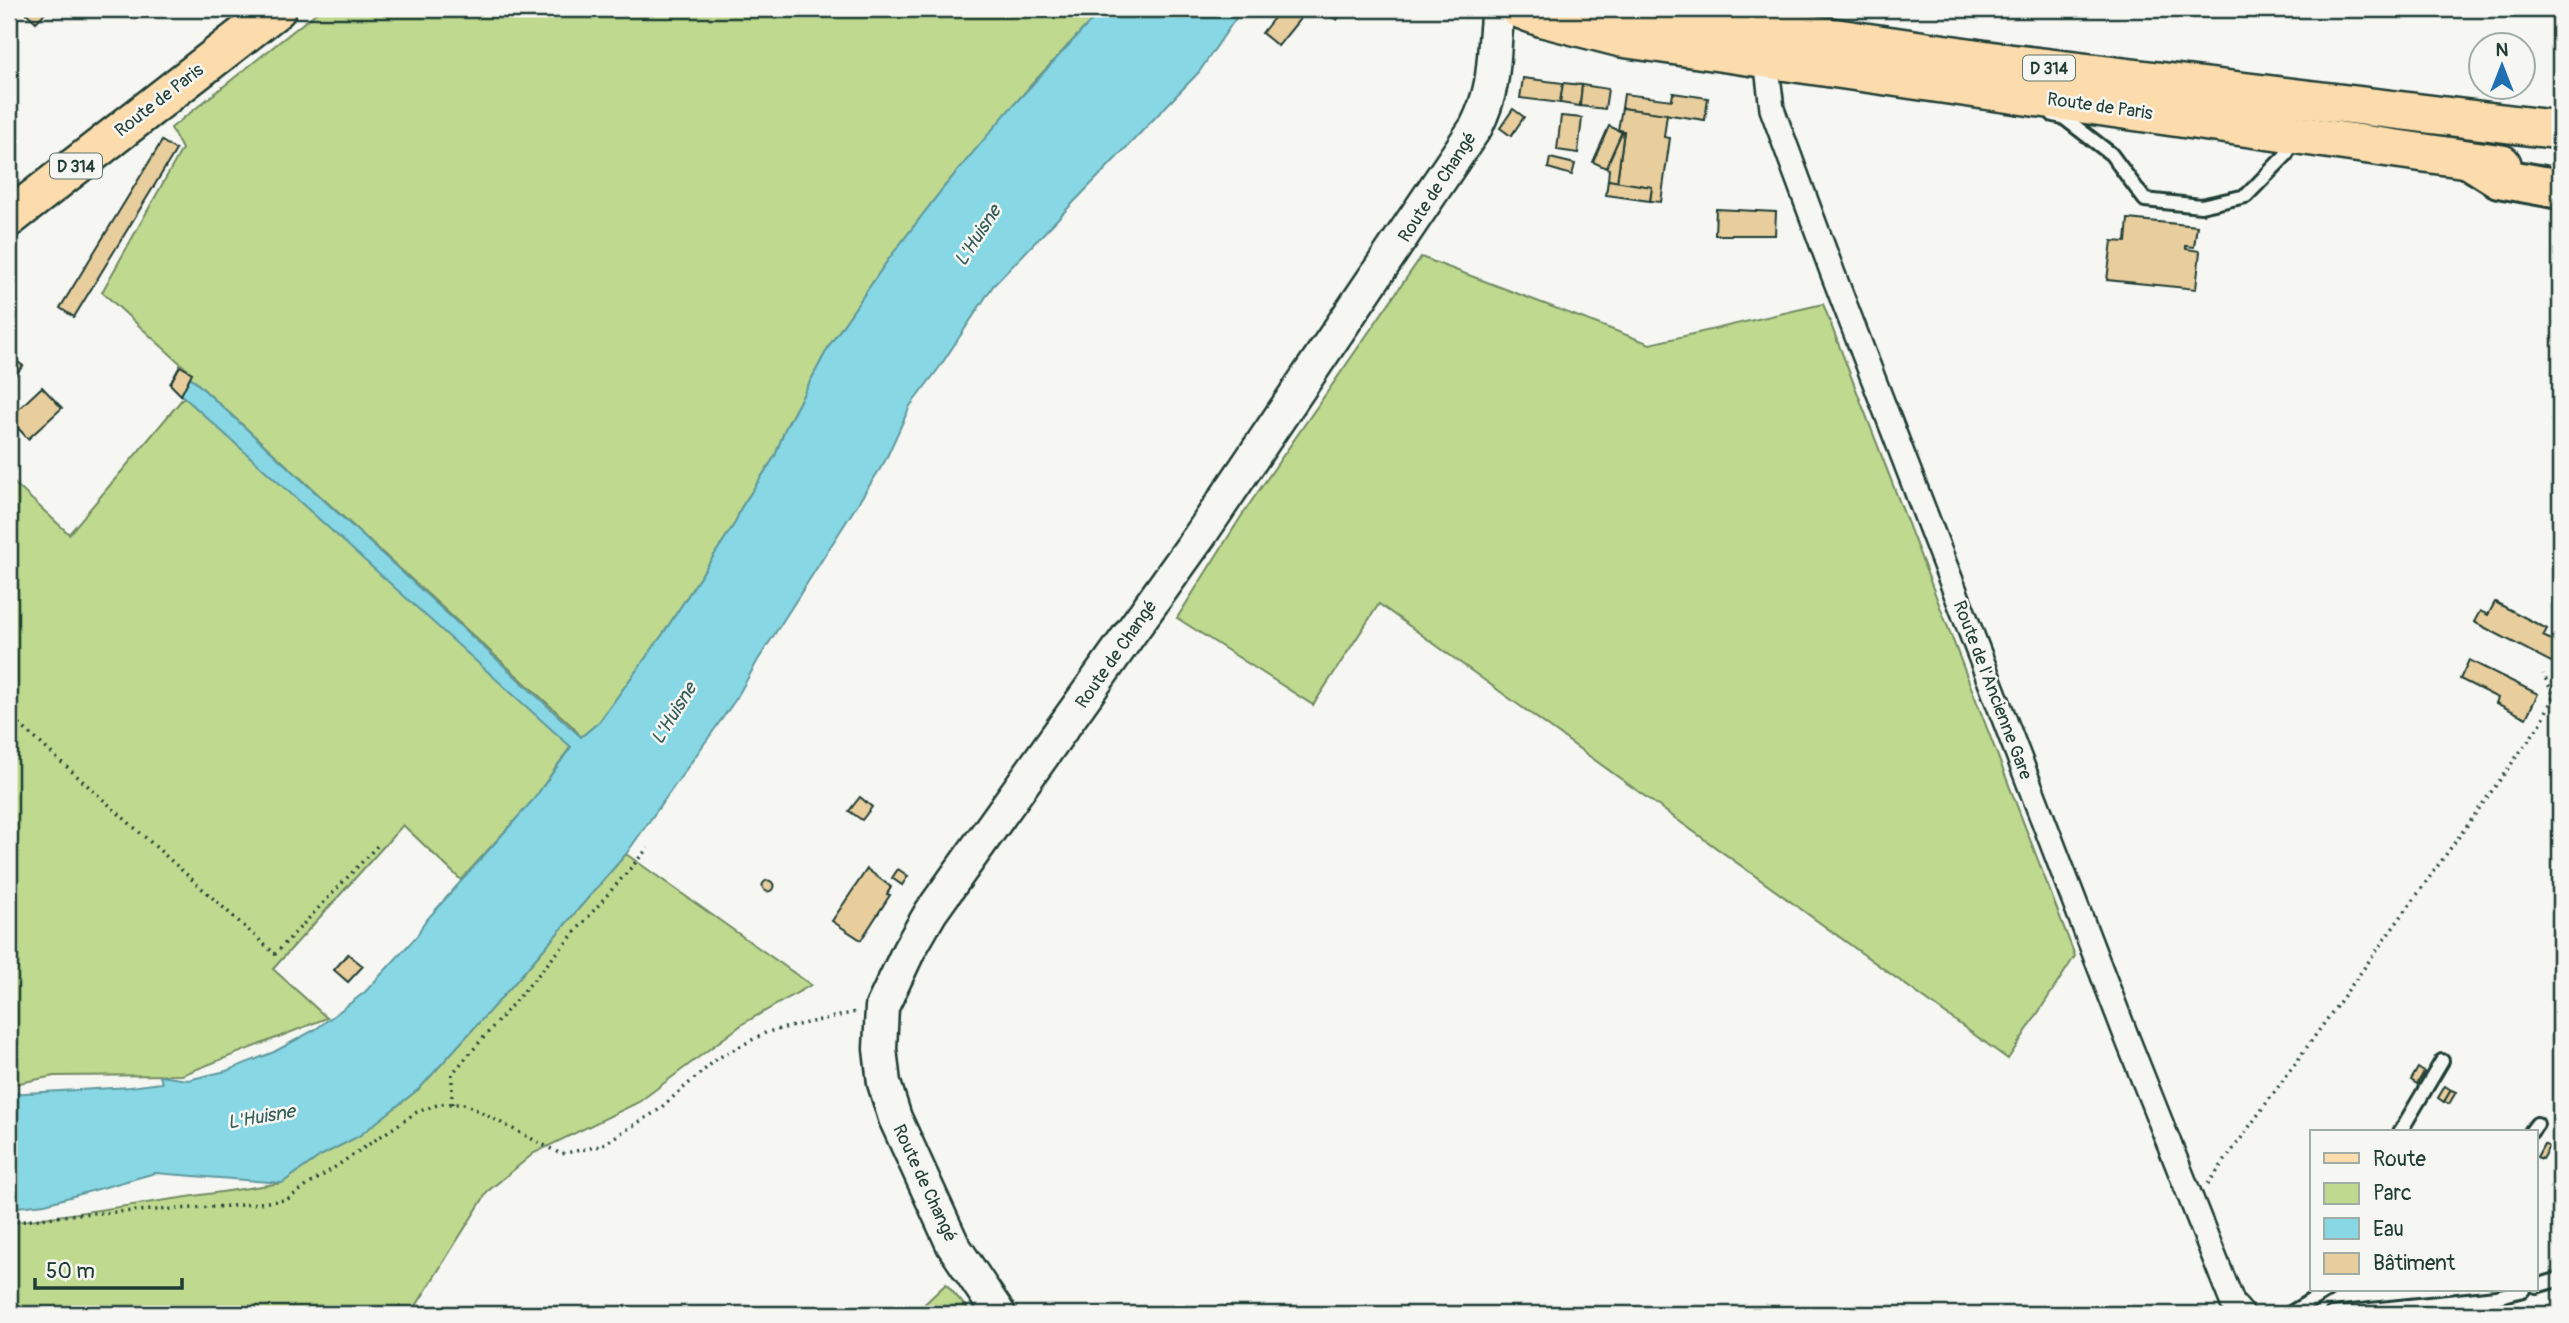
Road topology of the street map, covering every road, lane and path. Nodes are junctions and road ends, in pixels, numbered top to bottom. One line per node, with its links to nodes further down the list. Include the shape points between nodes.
1 (277, 9): 12 (main road, Route de Paris / D 314)
2 (1498, 9): 17 (street, Route de Changé, via 1494,78 1476,127 1207,526 931,912)
3 (1519, 9): 5 (main road, Route de Paris / D 314, via 1621,38)
4 (1637, 9): 7 (main road, Route de Paris / D 314, via 2009,63)
5 (1766, 59): 6 (main road, Route de Paris / D 314); 21 (street, Route de l'Ancienne Gare, via 1772,109 1833,274)
6 (1964, 86): 8 (main road, Route de Paris / D 314); 8 (lane, via 1987,99 2063,117 2111,154 2145,200 2201,206 2246,196 2285,156)
7 (2560, 130)
8 (2297, 135): 9 (main road, Route de Paris / D 314)
9 (2472, 161): 10 (main road, Route de Paris / D 314); 11 (highway, via 2499,178)
10 (2560, 171)
11 (2560, 189)
12 (9, 218)
13 (2543, 674): 21 (path, via 2554,695 2541,723)
14 (9, 715): 15 (path, via 275,954)
15 (380, 843)
16 (648, 848): 19 (path, via 452,1074)
17 (882, 1007): 19 (path, via 768,1032 718,1058 657,1111 600,1146 561,1154 465,1104); 27 (street, Route de Changé, via 880,1049 895,1118 953,1245)
18 (2442, 1061): 20 (lane)
19 (452, 1104): 22 (path, via 417,1112 286,1200)
20 (2401, 1130)
21 (2194, 1203): 28 (street, Route de l'Ancienne Gare, via 2233,1304)
22 (9, 1223)
23 (2560, 1279): 24 (lane)
24 (2538, 1285)
25 (2326, 1292): 29 (lane)
26 (2515, 1292): 30 (lane)
27 (999, 1314)
28 (2242, 1314)
29 (2289, 1314)
30 (2332, 1314)

